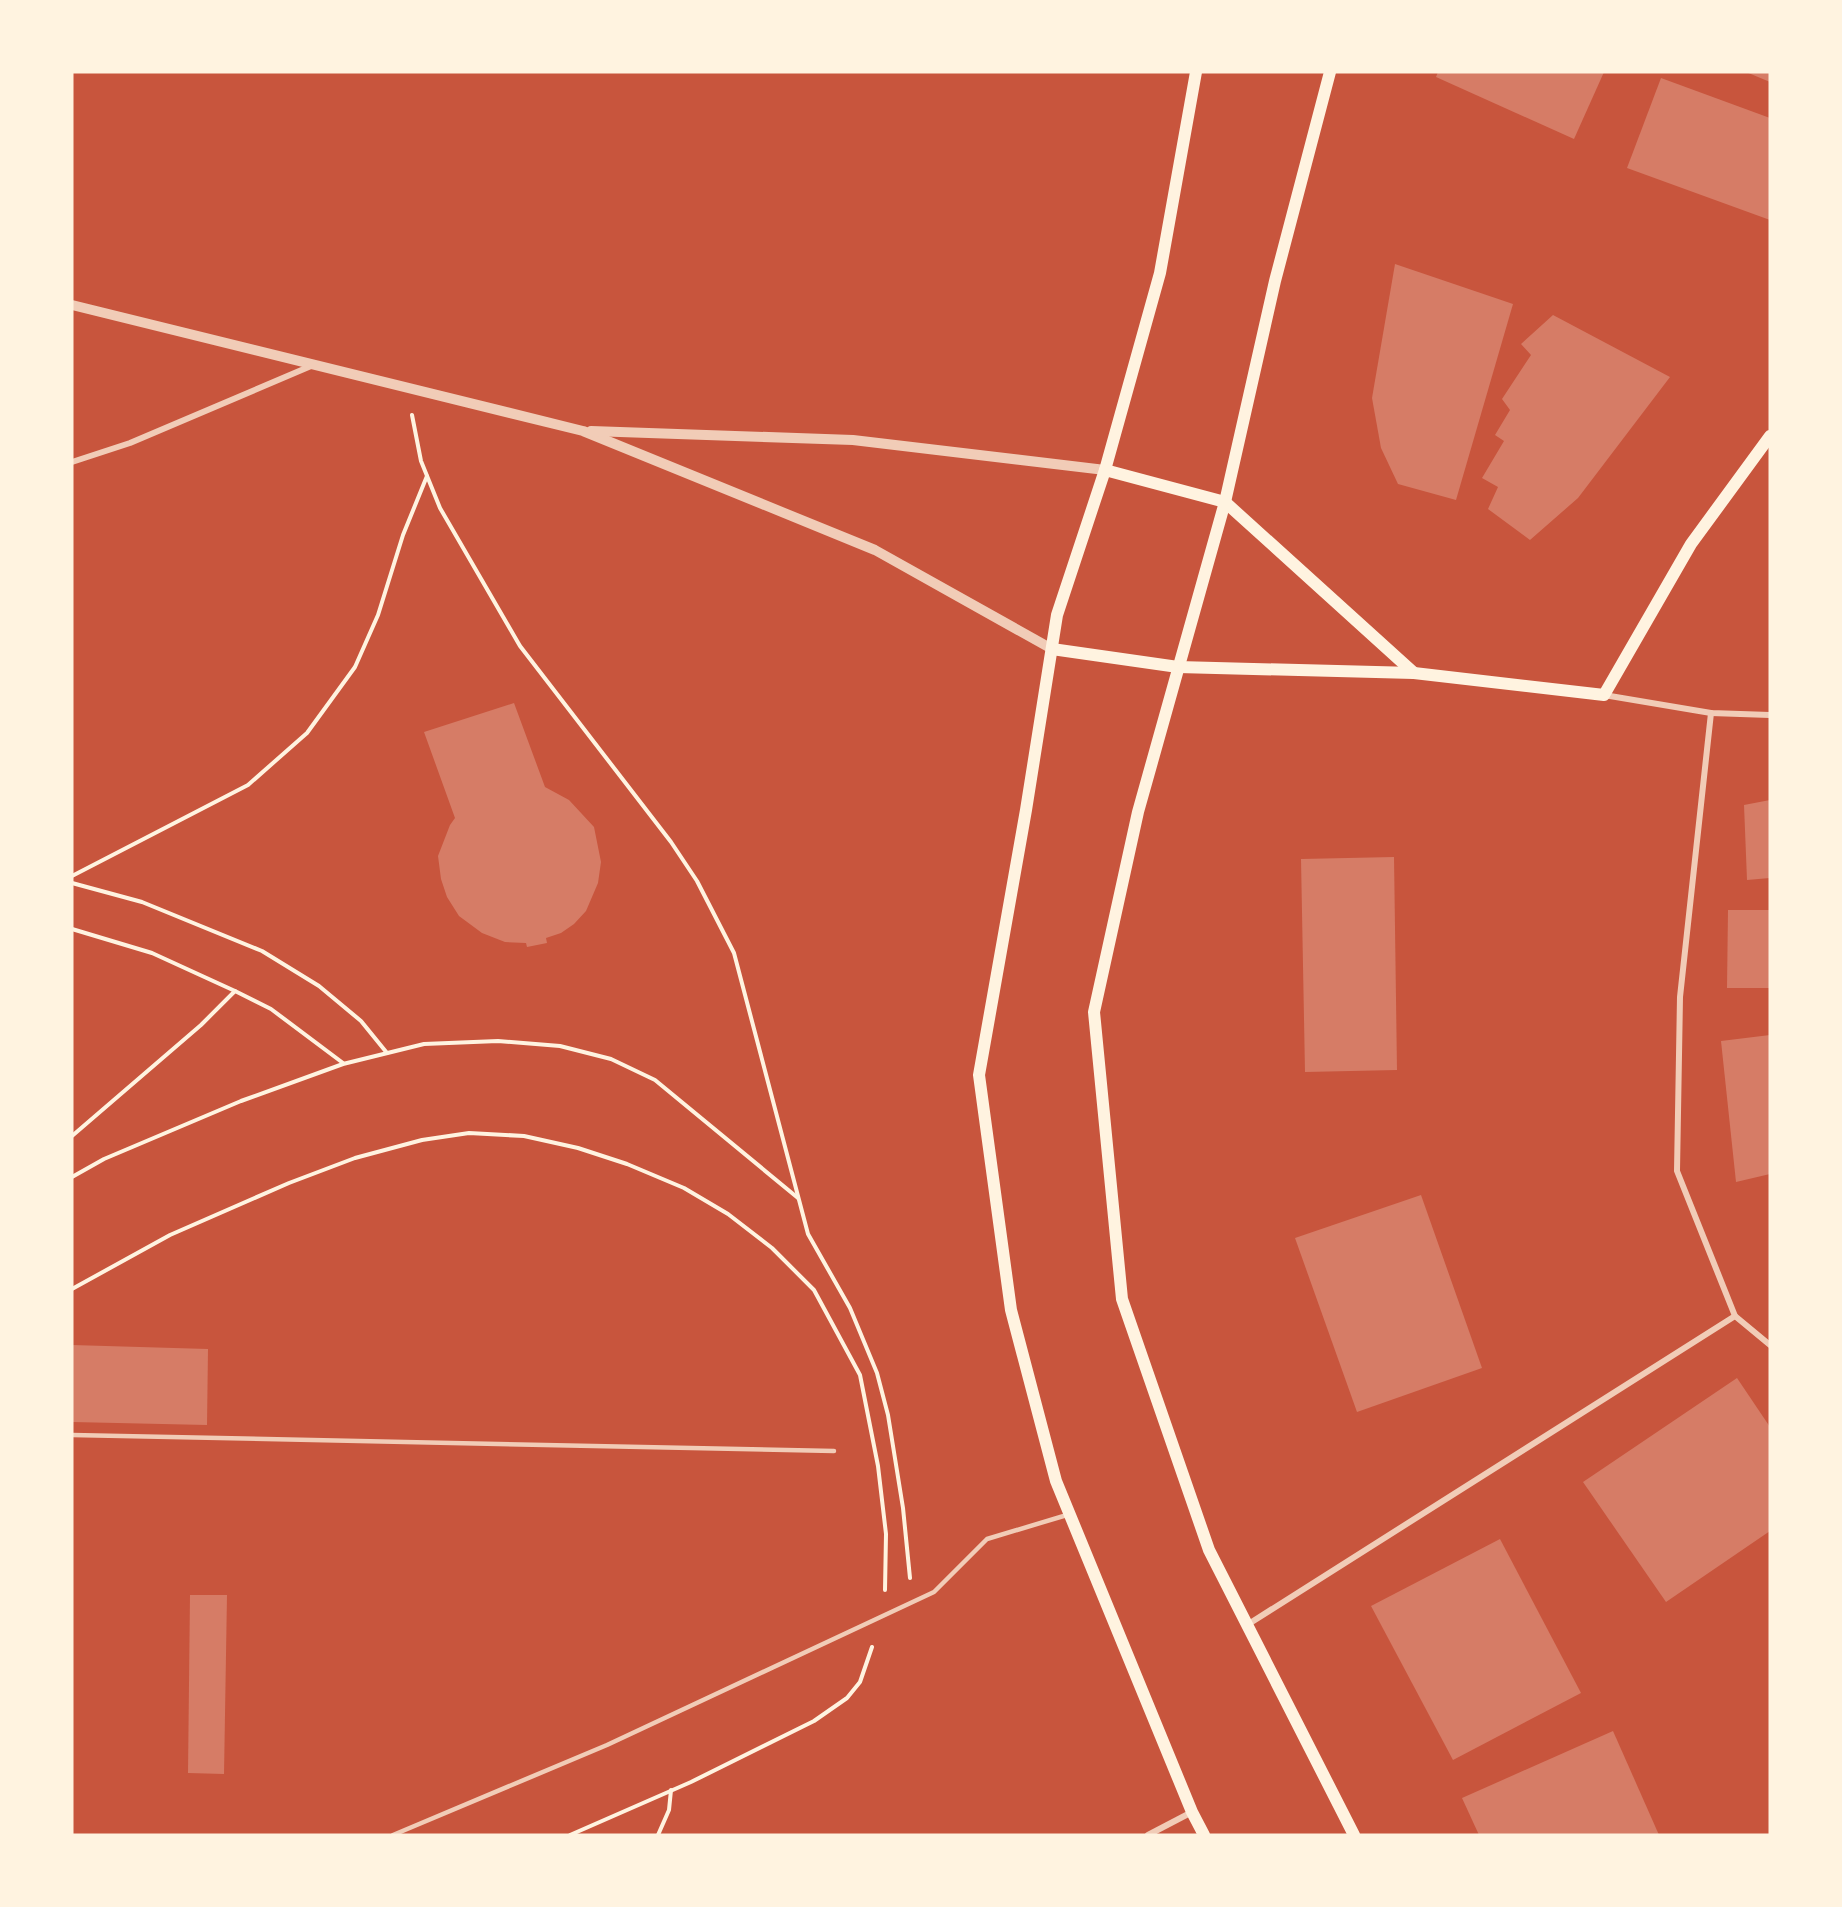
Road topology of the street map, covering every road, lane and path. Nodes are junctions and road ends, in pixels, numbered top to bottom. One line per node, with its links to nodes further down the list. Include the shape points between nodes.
1 (1196, 72): 9 (main road, via 1160,273)
2 (1330, 72): 11 (main road, via 1275,281)
3 (72, 304): 4 (street)
4 (316, 363): 5 (street); 8 (street, via 130,443)
5 (407, 387): 6 (street); 10 (path)
6 (583, 430): 9 (street, via 853,440); 12 (street, via 875,550)
7 (1770, 436): 15 (main road, via 1691,544)
8 (72, 462)
9 (1105, 470): 11 (main road); 12 (main road, via 1057,615)
10 (427, 476): 18 (path, via 378,615 355,667 307,733 248,785); 26 (path, via 440,508 520,646 697,881 734,953)
11 (1225, 502): 13 (main road); 14 (main road)
12 (1052, 649): 13 (main road); 32 (main road, via 979,1075 1011,1310 1056,1481)
13 (1178, 667): 14 (main road); 35 (main road, via 1138,812 1094,1012 1122,1299 1209,1550)
14 (1414, 673): 15 (main road)
15 (1604, 695): 16 (street)
16 (1711, 713): 17 (street); 28 (street, via 1680,997 1677,1171)
17 (1770, 715)
18 (72, 876)
19 (72, 883): 22 (path, via 142,902 261,951 319,986 361,1021)
20 (72, 929): 21 (path, via 152,953)
21 (235, 991): 23 (path, via 271,1009); 24 (path)
22 (387, 1053): 23 (path); 26 (path, via 424,1044 498,1041 560,1046 611,1059 655,1080)
23 (343, 1064): 25 (path, via 241,1101 104,1159)
24 (72, 1136)
25 (72, 1177)
26 (799, 1199): 33 (path, via 808,1234 850,1308 877,1373 901,1496)
27 (72, 1289): 34 (path, via 170,1235 280,1187 356,1158 422,1140 470,1133 524,1136 627,1164 684,1188 728,1214 772,1248 813,1290 838,1333 860,1376 878,1466 886,1534)
28 (1735, 1316): 29 (street); 35 (street)
29 (1770, 1345)
30 (72, 1435): 31 (lane)
31 (834, 1451)
32 (1070, 1514): 33 (lane, via 987,1539 934,1592); 37 (main road)
33 (913, 1602): 34 (lane)
34 (881, 1617): 36 (path, via 861,1682 847,1698 814,1721); 38 (lane, via 607,1745)
35 (1247, 1625): 43 (main road)
36 (671, 1790): 39 (path); 40 (path, via 669,1810)
37 (1192, 1812): 41 (street); 42 (main road)
38 (393, 1835)
39 (570, 1835)
40 (658, 1835)
41 (1148, 1835)
42 (1204, 1835)
43 (1354, 1835)

